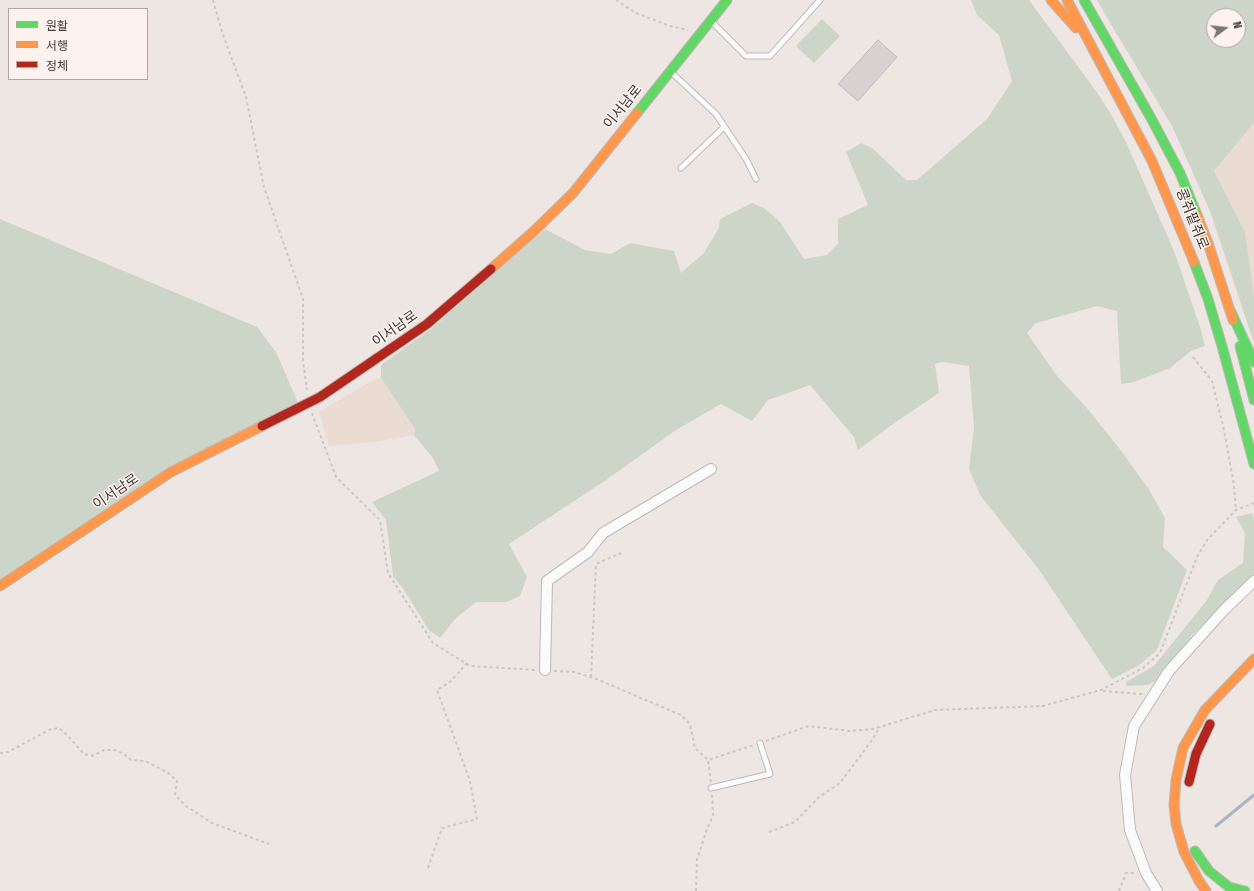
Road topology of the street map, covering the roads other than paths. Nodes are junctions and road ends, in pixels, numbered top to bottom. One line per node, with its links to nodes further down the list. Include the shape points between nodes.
1 (727, 0): 6 (main road, 이서남로)
2 (820, 0): 6 (lane, via 770,56 746,56)
3 (1051, 0): 7 (main road)
4 (1067, 0): 7 (main road, 콩쥐팥쥐로)
5 (1084, 0): 12 (main road, 콩쥐팥쥐로, via 1152,118 1180,173 1208,243)
6 (710, 20): 8 (main road, 이서남로)
7 (1092, 46): 15 (main road, 콩쥐팥쥐로, via 1152,161 1191,254 1208,299)
8 (670, 71): 9 (lane, via 716,114); 18 (main road, 이서남로, via 573,193 533,232 427,324 320,397 171,472)
9 (724, 127): 10 (lane); 11 (lane)
10 (682, 168)
11 (756, 179)
12 (1231, 312): 13 (main road); 14 (main road, 콩쥐팥쥐로)
13 (1254, 362)
14 (1254, 400)
15 (1254, 464)
16 (711, 469): 20 (street, via 603,533 588,552 546,581)
17 (1254, 582): 26 (street, via 1224,610 1169,671 1134,726 1125,775 1130,830 1146,873)
18 (0, 586)
19 (1254, 659): 27 (main road, via 1205,710 1183,748 1176,780 1176,824 1184,852)
20 (545, 670)
21 (1215, 718): 24 (main road, via 1196,754)
22 (760, 743): 23 (lane, via 770,774)
23 (711, 788)
24 (1186, 792)
25 (1191, 840): 28 (main road, via 1195,853 1209,871 1229,887)
26 (1157, 891)
27 (1206, 891)
28 (1245, 891)

